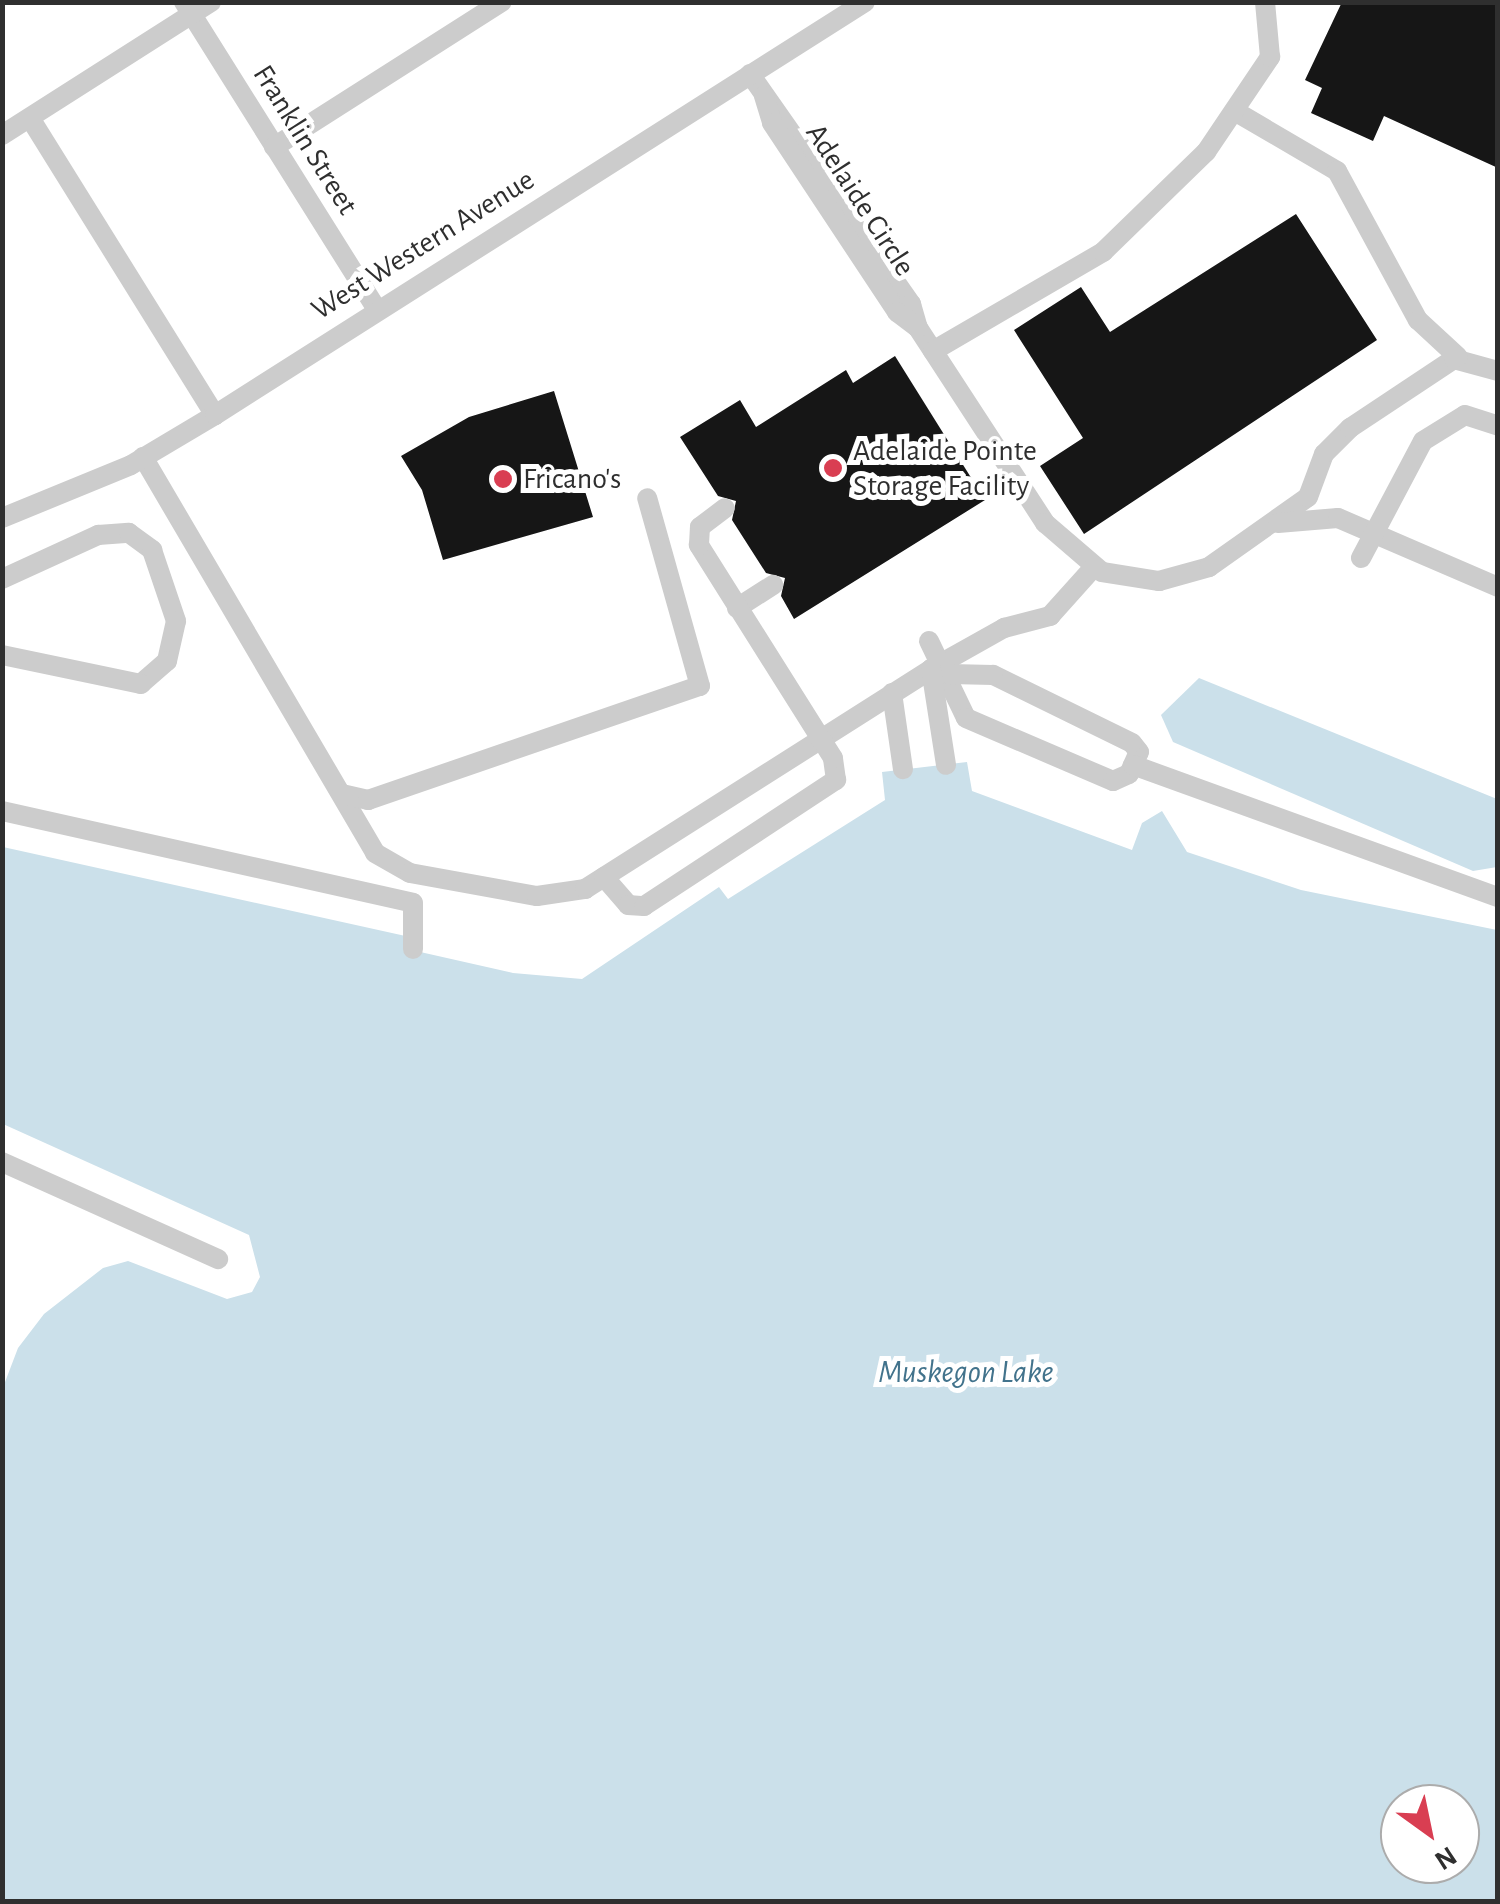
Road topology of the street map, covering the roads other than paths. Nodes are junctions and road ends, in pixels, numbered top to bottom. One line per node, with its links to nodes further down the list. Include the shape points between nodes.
1 (211, 2): 5 (street)
2 (502, 2): 10 (street)
3 (864, 2): 6 (street, West Western Avenue)
4 (1266, 2): 7 (street, via 1270,56)
5 (188, 9): 8 (street); 10 (street, Franklin Street)
6 (750, 74): 11 (street, West Western Avenue); 12 (street, Adelaide Circle, via 870,241)
7 (1238, 114): 12 (street, via 1103,252); 13 (street, via 1336,171 1418,320)
8 (30, 118): 9 (street); 15 (street)
9 (2, 135)
10 (274, 147): 11 (street, Franklin Street)
11 (376, 308): 15 (street, West Western Avenue)
12 (933, 352): 26 (street, Adelaide Circle, via 1053,534)
13 (1458, 358): 14 (street); 18 (street, Adelaide Circle, via 1340,435)
14 (1498, 371)
15 (215, 415): 17 (street, West Western Avenue)
16 (1498, 426): 24 (street, via 1465,415 1423,441)
17 (143, 457): 21 (street, West Western Avenue); 39 (street)
18 (1316, 475): 22 (street, via 1323,502); 23 (street, Adelaide Circle)
19 (648, 498): 39 (street, via 700,686 368,800)
20 (725, 508): 30 (street, via 698,539)
21 (2, 518)
22 (1341, 519): 23 (street, Adelaide Circle); 24 (street, Adelaide Circle)
23 (1276, 524): 26 (street, Adelaide Circle, via 1190,576 1130,580)
24 (1374, 533): 25 (street); 29 (street, Adelaide Circle)
25 (1361, 558)
26 (1093, 568): 33 (street, via 1050,616)
27 (2, 580): 32 (street, via 98,534 130,533 152,550 176,621 167,661 141,684)
28 (773, 585): 30 (street)
29 (1498, 587)
30 (737, 608): 35 (street)
31 (929, 642): 33 (street)
32 (2, 655)
33 (941, 669): 34 (street); 36 (street); 37 (street, via 994,675 1117,735 1137,747); 37 (street, via 956,704 974,723 1113,781)
34 (892, 693): 35 (street); 38 (street)
35 (819, 736): 41 (street); 41 (street, via 837,774 822,795 644,906 628,905)
36 (946, 765)
37 (1133, 765): 42 (street)
38 (903, 769)
39 (342, 794): 41 (street, via 375,853 410,873 555,898)
40 (2, 812): 43 (street, via 413,903)
41 (604, 876)
42 (1498, 897)
43 (414, 948)
44 (2, 1162): 45 (street)
45 (218, 1259)

